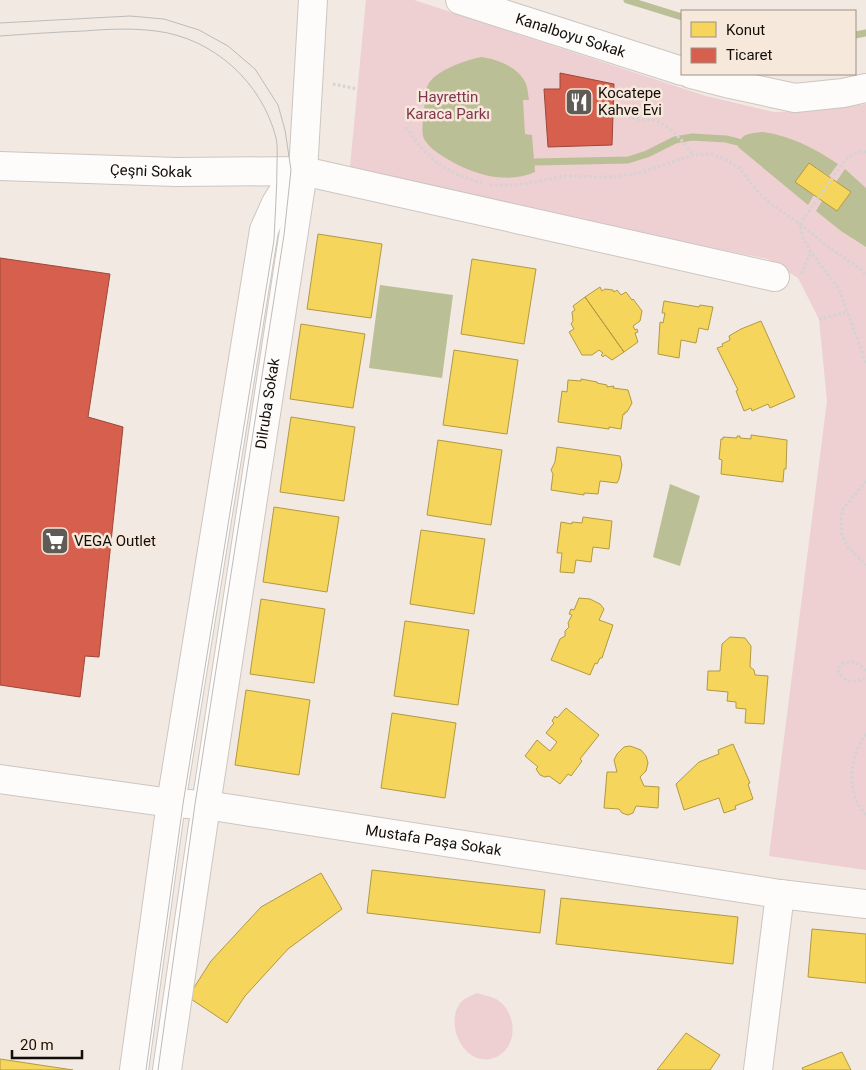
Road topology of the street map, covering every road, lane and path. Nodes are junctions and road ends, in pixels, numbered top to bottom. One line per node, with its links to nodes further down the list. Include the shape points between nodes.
1 (313, 0): 11 (street, Dilruba Sokak)
2 (460, 0): 3 (street, Kanalboyu Sokak)
3 (681, 71)
4 (695, 75): 5 (street, via 795,98)
5 (866, 88)
6 (613, 114): 9 (path, via 653,120 672,131)
7 (406, 127): 9 (path, via 435,163 473,181 492,185 518,185 566,176 622,176)
8 (866, 152): 12 (path, via 858,151 846,159)
9 (693, 155): 12 (path, via 710,154 725,158 739,168 759,193)
10 (0, 166): 11 (street, Çeşni Sokak, via 176,172)
11 (303, 172): 15 (street, Çeşni Sokak); 25 (street, via 290,181 264,230); 26 (street, Dilruba Sokak)
12 (800, 224): 13 (path); 14 (path)
13 (811, 252): 15 (path, via 805,269); 16 (path, via 839,289)
14 (866, 275)
15 (786, 278)
16 (848, 312): 17 (path); 18 (path)
17 (819, 319)
18 (866, 363)
19 (866, 481): 20 (path, via 843,508 841,519 847,546)
20 (866, 565)
21 (866, 671): 22 (path, via 850,661 841,664 838,670 848,681)
22 (866, 677)
23 (866, 734): 27 (path, via 852,764 851,780)
24 (0, 779): 25 (street, Mustafa Paşa Sokak)
25 (172, 803): 26 (street, Mustafa Paşa Sokak); 30 (street)
26 (206, 805): 28 (street, Mustafa Paşa Sokak); 31 (street, Dilruba Sokak)
27 (866, 815)
28 (780, 894): 29 (street, Mustafa Paşa Sokak); 32 (street)
29 (866, 904)
30 (134, 1070)
31 (167, 1070)
32 (758, 1070)

